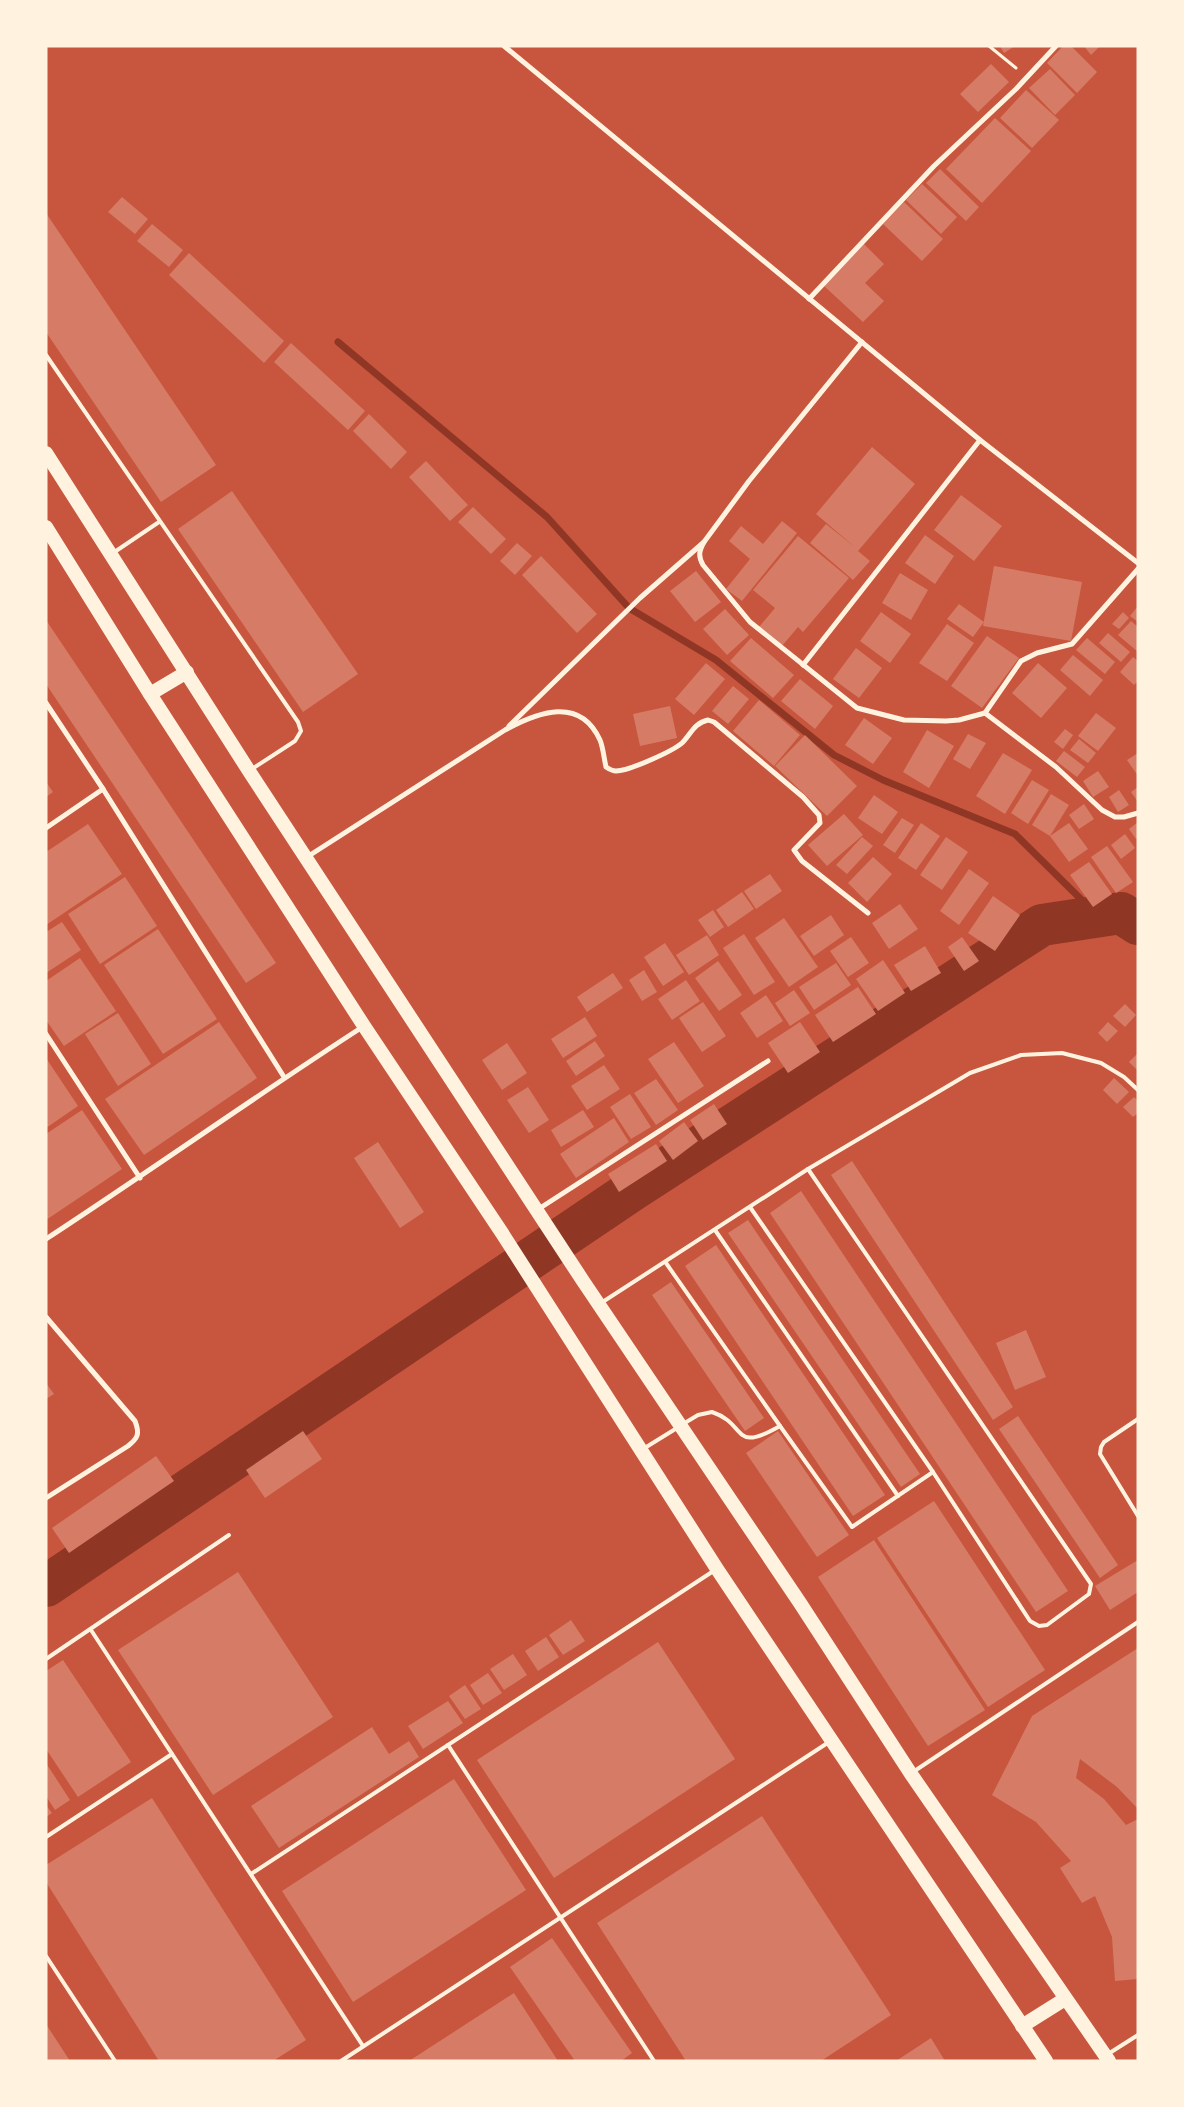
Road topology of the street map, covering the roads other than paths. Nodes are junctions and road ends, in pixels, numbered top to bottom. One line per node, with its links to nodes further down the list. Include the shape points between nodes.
1 (504, 46): 3 (street)
2 (1056, 46): 3 (street, via 1016,89 934,166)
3 (809, 299): 4 (street)
4 (862, 342): 6 (street); 10 (street)
5 (46, 355): 8 (lane)
6 (980, 440): 12 (street); 14 (street)
7 (46, 453): 11 (highway)
8 (159, 522): 11 (lane); 20 (lane, via 298,722 301,731 295,741)
9 (46, 527): 16 (highway)
10 (704, 542): 14 (street, via 699,558 710,574 750,622); 19 (street, via 640,598)
11 (110, 555): 15 (highway)
12 (1138, 562)
13 (1138, 569): 18 (street, via 1072,644 1037,653 1021,662)
14 (803, 665): 18 (street, via 857,708 904,720 959,720)
15 (186, 672): 16 (highway); 20 (highway)
16 (150, 694): 26 (highway)
17 (46, 703): 21 (street)
18 (985, 713): 22 (street, via 1056,767 1102,810 1115,817)
19 (505, 730): 24 (street); 25 (street, via 555,711 572,712 585,720 600,740 606,767 616,771 635,767 681,744 698,724 708,720 714,722 818,813 820,823 794,850 802,862)
20 (250, 771): 24 (highway)
21 (103, 789): 23 (street); 29 (street)
22 (1138, 813)
23 (46, 828)
24 (307, 857): 34 (highway)
25 (868, 913)
26 (364, 1026): 29 (street); 43 (highway)
27 (46, 1034): 32 (street)
28 (768, 1061): 34 (street)
29 (284, 1077): 32 (street)
30 (1138, 1090): 31 (lane, via 1124,1076 1101,1062 1062,1053 1021,1055 970,1073)
31 (808, 1169): 33 (lane); 44 (lane, via 1091,1584 1089,1594 1047,1625 1038,1626 1030,1621)
32 (140, 1178): 36 (street)
33 (750, 1207): 35 (lane); 44 (lane)
34 (539, 1215): 38 (highway)
35 (715, 1230): 37 (lane); 45 (lane)
36 (46, 1238)
37 (666, 1262): 38 (lane); 42 (lane)
38 (599, 1304): 41 (highway)
39 (46, 1317): 46 (street, via 135,1421 139,1431 128,1446)
40 (1138, 1419): 47 (lane, via 1104,1442 1100,1454)
41 (680, 1426): 42 (lane, via 698,1415 712,1412 750,1439 759,1438); 43 (lane); 56 (highway)
42 (780, 1426): 45 (lane, via 850,1526 854,1527)
43 (641, 1450): 49 (highway)
44 (933, 1472): 45 (lane)
45 (898, 1496)
46 (46, 1498)
47 (1138, 1516)
48 (229, 1536): 51 (lane)
49 (717, 1569): 53 (highway); 54 (lane)
50 (1138, 1622): 56 (lane)
51 (91, 1630): 52 (lane); 55 (lane)
52 (46, 1659)
53 (831, 1741): 59 (lane); 62 (highway)
54 (448, 1745): 58 (lane); 59 (lane)
55 (172, 1754): 57 (lane); 58 (lane)
56 (911, 1774): 61 (highway)
57 (46, 1837)
58 (251, 1874): 64 (lane)
59 (561, 1918): 64 (lane); 68 (lane)
60 (46, 1956): 66 (lane)
61 (1065, 1999): 62 (highway); 65 (highway)
62 (1022, 2026): 69 (highway)
63 (1138, 2035): 65 (lane)
64 (363, 2046): 67 (lane)
65 (1107, 2058)
66 (115, 2061)
67 (341, 2061)
68 (654, 2061)
69 (1046, 2061)

